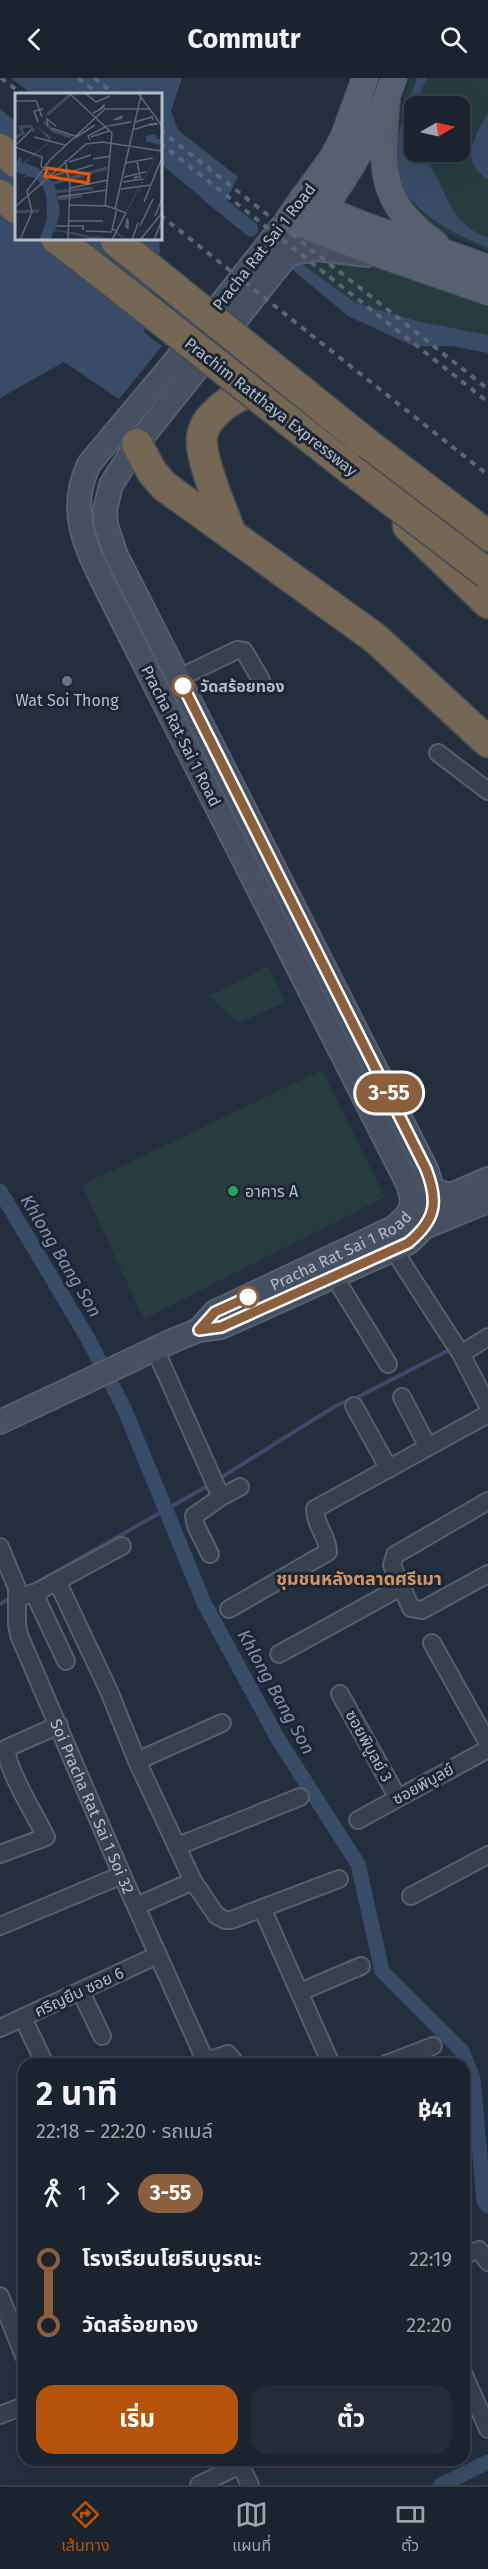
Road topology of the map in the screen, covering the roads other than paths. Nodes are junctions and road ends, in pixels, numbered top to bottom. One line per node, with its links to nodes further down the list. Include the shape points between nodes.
1 (365, 78): 7 (main road, Pracha Rat Sai 1 Road, via 343,138)
2 (390, 89): 7 (main road, Pracha Rat Sai 1 Road, via 372,134); 10 (main road, via 384,168 388,191 400,213)
3 (0, 149): 4 (highway)
4 (15, 161)
5 (0, 195): 6 (highway)
6 (15, 207)
7 (306, 213): 10 (main road); 11 (main road, Pracha Rat Sai 1 Road); 12 (main road); 15 (main road, Pracha Rat Sai 1 Road, via 175,360)
8 (59, 240): 17 (highway, Prachim Ratthaya Expressway, bridge)
9 (116, 240): 16 (highway, Prachim Ratthaya Expressway, bridge)
10 (446, 251): 13 (main road)
11 (288, 254): 12 (main road, via 317,249); 15 (main road, Pracha Rat Sai 1 Road, via 192,377)
12 (384, 256): 14 (main road)
13 (488, 268)
14 (488, 292)
15 (134, 434): 19 (highway, via 152,472 164,486); 24 (main road, Pracha Rat Sai 1 Road, via 111,485 106,525 116,555); 29 (main road, Pracha Rat Sai 1 Road, via 89,464 82,479 82,539)
16 (366, 443): 18 (highway); 20 (highway, Prachim Ratthaya Expressway)
17 (350, 469): 22 (highway, Prachim Ratthaya Expressway, bridge); 23 (highway, bridge)
18 (488, 515)
19 (231, 534): 21 (highway, via 204,458 202,438 209,418 231,400 251,391 274,393); 26 (highway, via 375,638)
20 (488, 537)
21 (488, 556)
22 (488, 574)
23 (488, 603)
24 (179, 678): 25 (street, via 237,650 244,651); 28 (main road, Pracha Rat Sai 1 Road)
25 (261, 680)
26 (488, 742)
27 (438, 753): 30 (street)
28 (225, 768): 29 (main road, via 218,782); 31 (main road, Pracha Rat Sai 1 Road)
29 (203, 780): 32 (main road, Pracha Rat Sai 1 Road)
30 (488, 791)
31 (245, 808): 32 (main road, via 232,808); 34 (main road, Pracha Rat Sai 1 Road)
32 (224, 821): 39 (main road, Pracha Rat Sai 1 Road, via 407,1182 412,1206 393,1228 215,1312)
33 (488, 1179): 34 (main road, via 451,1195)
34 (434, 1191): 36 (main road, Pracha Rat Sai 1 Road, via 432,1214)
35 (488, 1202): 36 (main road, Pracha Rat Sai 1 Road)
36 (425, 1227): 37 (main road, Pracha Rat Sai 1 Road, via 408,1243)
37 (393, 1249): 38 (main road, Pracha Rat Sai 1 Road); 42 (street)
38 (334, 1276): 39 (main road, Pracha Rat Sai 1 Road, via 221,1327); 43 (street)
39 (199, 1330): 41 (main road, Pracha Rat Sai 1 Road)
40 (488, 1337): 42 (street)
41 (155, 1349): 48 (main road, Pracha Rat Sai 1 Road); 52 (street)
42 (457, 1349): 46 (street)
43 (388, 1364)
44 (402, 1398): 49 (street)
45 (354, 1406): 50 (street)
46 (488, 1406)
47 (488, 1414): 49 (street)
48 (0, 1422)
49 (428, 1447): 50 (street)
50 (389, 1469): 61 (street, via 315,1509 316,1522 329,1548 325,1556)
51 (240, 1487): 52 (street)
52 (216, 1489): 56 (street, via 195,1516)
53 (488, 1502): 59 (street, via 395,1555 392,1565)
54 (122, 1546): 58 (street)
55 (0, 1547): 60 (street, Soi Pracha Rat Sai 1 Soi 32)
56 (210, 1554)
57 (488, 1574): 59 (street, via 422,1610 411,1608)
58 (57, 1581): 60 (street); 70 (street)
59 (401, 1587): 63 (street)
60 (22, 1594): 64 (street); 67 (street, Soi Pracha Rat Sai 1 Soi 32, via 19,1635)
61 (229, 1609)
62 (432, 1643): 68 (street)
63 (279, 1654)
64 (66, 1661)
65 (340, 1694): 72 (street, ซอยพิบูลย์ 3)
66 (222, 1723): 70 (street)
67 (59, 1725): 75 (street, via 7,1748 12,1772 46,1837); 77 (street, Soi Pracha Rat Sai 1 Soi 32)
68 (488, 1743)
69 (488, 1749): 72 (street, ซอยพิบูลย์)
70 (137, 1761): 74 (street)
71 (300, 1797): 74 (street)
72 (398, 1798): 73 (street, ซอยพิบูลย์)
73 (358, 1820)
74 (178, 1846): 79 (street)
75 (0, 1854)
76 (488, 1855): 80 (street)
77 (122, 1875): 81 (street, Soi Pracha Rat Sai 1 Soi 32); 83 (street)
78 (339, 1879): 82 (street)
79 (193, 1881): 81 (street); 82 (street, via 221,1919 231,1920)
80 (411, 1896)
81 (137, 1906): 84 (street, Soi Pracha Rat Sai 1 Soi 32)
82 (262, 1908): 87 (street)
83 (0, 1926)
84 (158, 1955): 86 (street, ศริญยืน ซอย 6); 93 (street, Soi Pracha Rat Sai 1 Soi 32)
85 (361, 1966): 87 (street)
86 (81, 1992): 88 (street, ศริญยืน ซอย 6); 90 (street)
87 (300, 1992): 96 (street)
88 (23, 2018): 89 (street, ศริญยืน ซอย 6); 92 (street)
89 (0, 2028)
90 (102, 2036)
91 (434, 2046): 97 (street)
92 (42, 2058)
93 (198, 2058)
94 (214, 2058): 95 (street, via 228,2054)
95 (232, 2058)
96 (328, 2058)
97 (402, 2058)
98 (470, 2253): 99 (street, via 479,2250)
99 (488, 2262)
100 (0, 2296): 101 (street)
101 (18, 2341)
102 (470, 2384): 103 (street)
103 (482, 2401): 106 (street)
104 (18, 2408): 105 (street)
105 (0, 2415)
106 (488, 2429)
107 (232, 2466): 109 (street)
108 (241, 2466): 110 (street)
109 (199, 2485)
110 (250, 2485)

